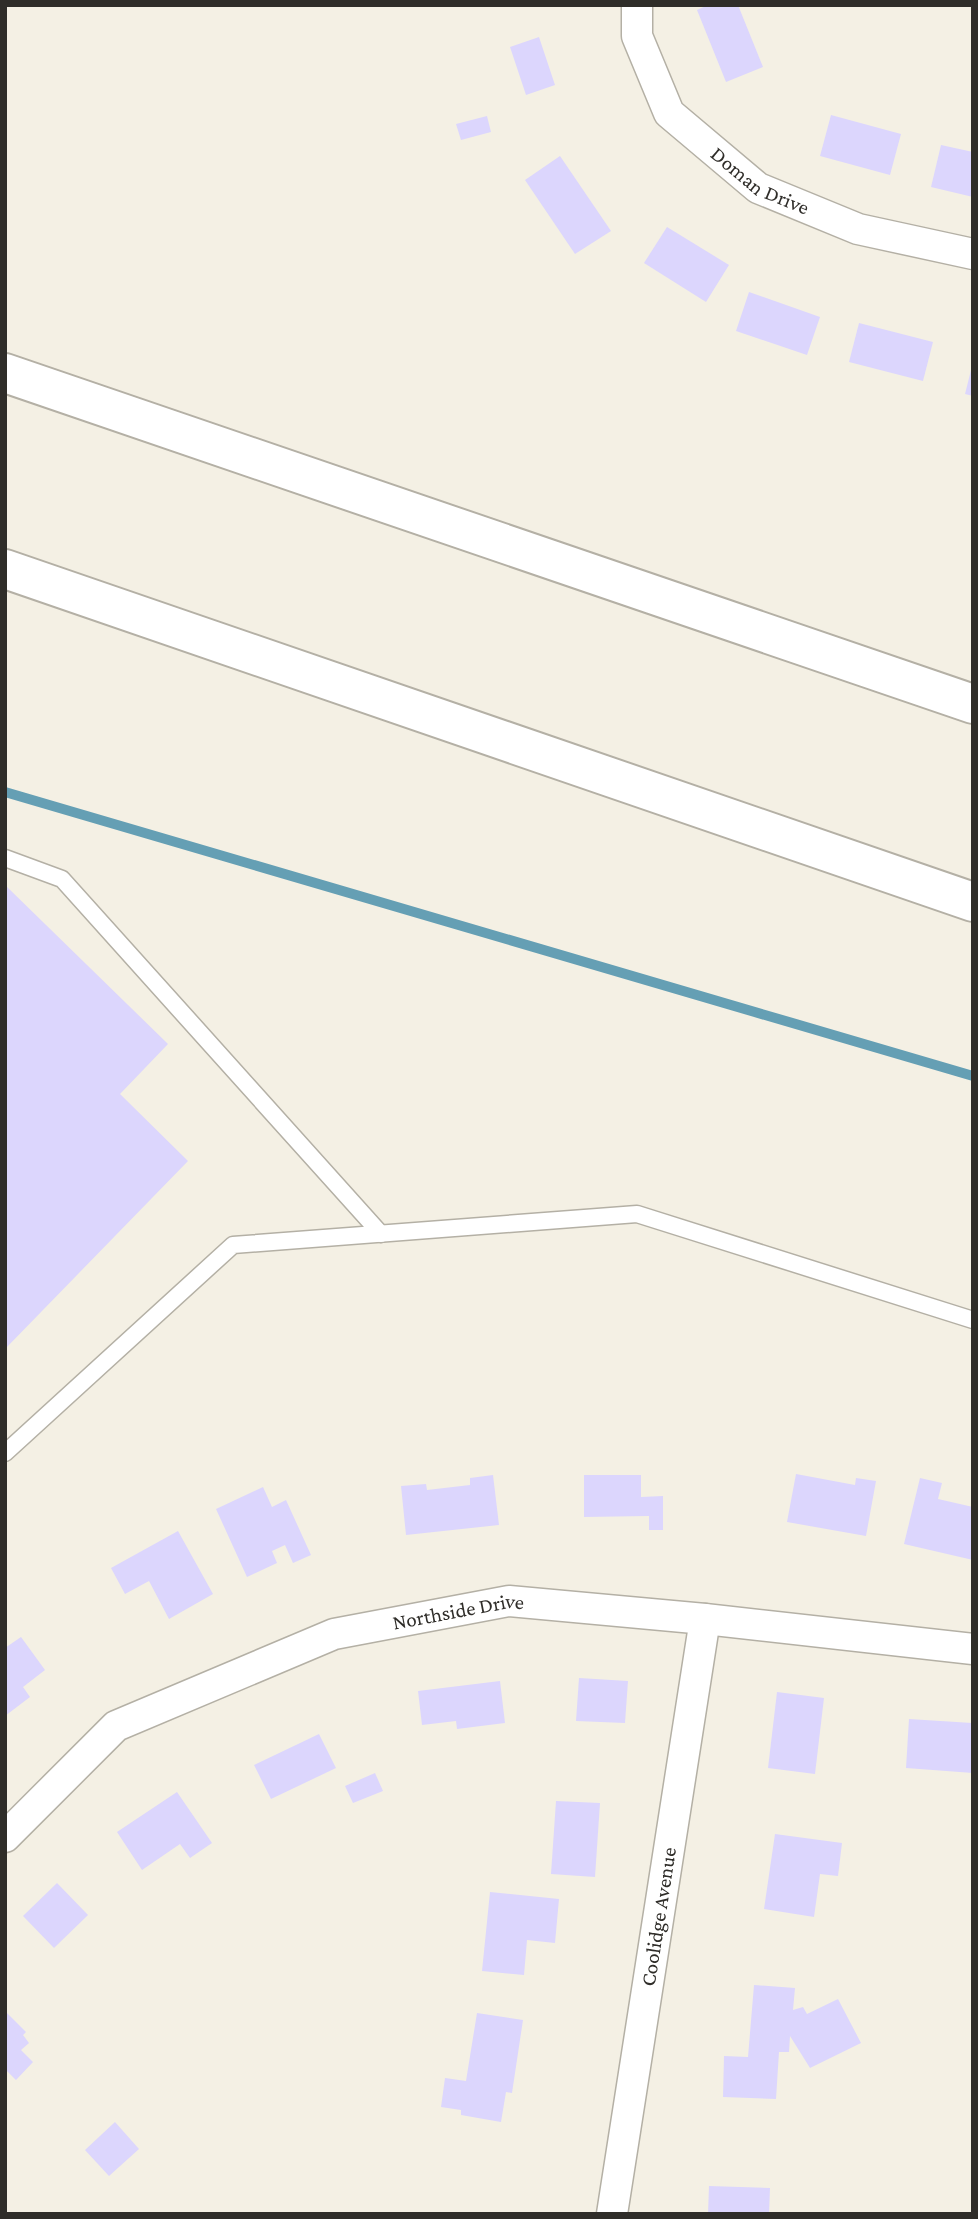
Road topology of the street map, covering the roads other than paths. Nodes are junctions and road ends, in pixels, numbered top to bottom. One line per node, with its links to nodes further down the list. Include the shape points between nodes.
1 (637, 5): 2 (street, Doman Drive, via 637,36 669,113 758,188 858,229)
2 (973, 254)
3 (5, 373): 5 (highway)
4 (10, 571): 7 (highway)
5 (973, 704)
6 (5, 858): 8 (lane, via 62,879)
7 (973, 902)
8 (381, 1234): 9 (lane, via 637,1214); 10 (lane, via 233,1245)
9 (973, 1320)
10 (5, 1453)
11 (705, 1619): 12 (street, Northside Drive); 13 (street, Northside Drive, via 509,1601 334,1634 117,1726); 14 (street, Coolidge Avenue)
12 (973, 1649)
13 (5, 1837)
14 (612, 2214)

